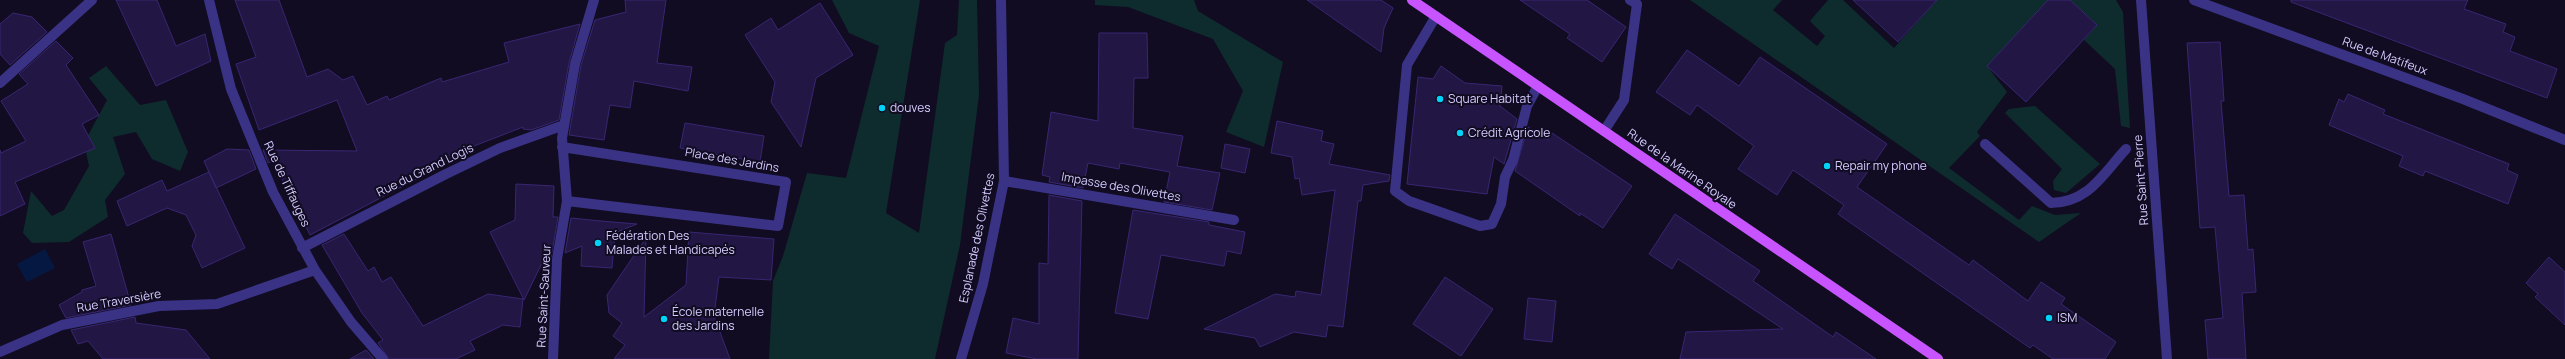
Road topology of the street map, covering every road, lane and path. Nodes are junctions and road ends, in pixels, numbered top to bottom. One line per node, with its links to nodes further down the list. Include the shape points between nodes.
1 (92, 0): 10 (street)
2 (209, 0): 21 (street, Rue de Tiffauges, via 231,89 273,192)
3 (594, 0): 12 (street, Rue Saint-Sauveur, via 574,64)
4 (1000, 0): 18 (street, Esplanade des Olivettes)
5 (1412, 0): 9 (main road, Rue de la Marine Royale)
6 (1630, 0): 13 (street, via 1637,4 1624,100)
7 (2141, 0): 30 (street, Rue Saint-Pierre)
8 (2194, 0): 14 (street, Rue de Matifeux, via 2463,99)
9 (1436, 16): 11 (main road, Rue de la Marine Royale); 11 (street, via 1407,65 1395,191 1409,201 1480,226 1492,224 1501,204 1505,177 1514,160 1527,106)
10 (0, 83)
11 (1538, 86): 13 (main road, Rue de la Marine Royale)
12 (564, 125): 16 (street, Rue Saint-Sauveur); 21 (street, Rue du Grand Logis, via 538,133 466,164)
13 (1604, 131): 29 (main road, Rue de la Marine Royale)
14 (2565, 140)
15 (1985, 144): 17 (street, via 2051,203 2068,203 2084,196)
16 (562, 147): 19 (street, Rue Saint-Sauveur); 19 (street, Place des Jardins, via 786,182 778,226)
17 (2126, 148)
18 (1004, 181): 20 (street, Impasse des Olivettes); 28 (street, Esplanade des Olivettes, via 983,284)
19 (566, 201): 27 (street, Rue Saint-Sauveur, via 557,259)
20 (1234, 220)
21 (302, 248): 22 (street, Rue de Tiffauges)
22 (315, 270): 23 (street, Rue Traversière, via 217,304 159,306 62,325); 26 (street, Rue de Tiffauges, via 351,322)
23 (0, 352)
24 (0, 356): 25 (street)
25 (3, 359)
26 (383, 359)
27 (553, 359)
28 (961, 359)
29 (1938, 359)
30 (2167, 359)

